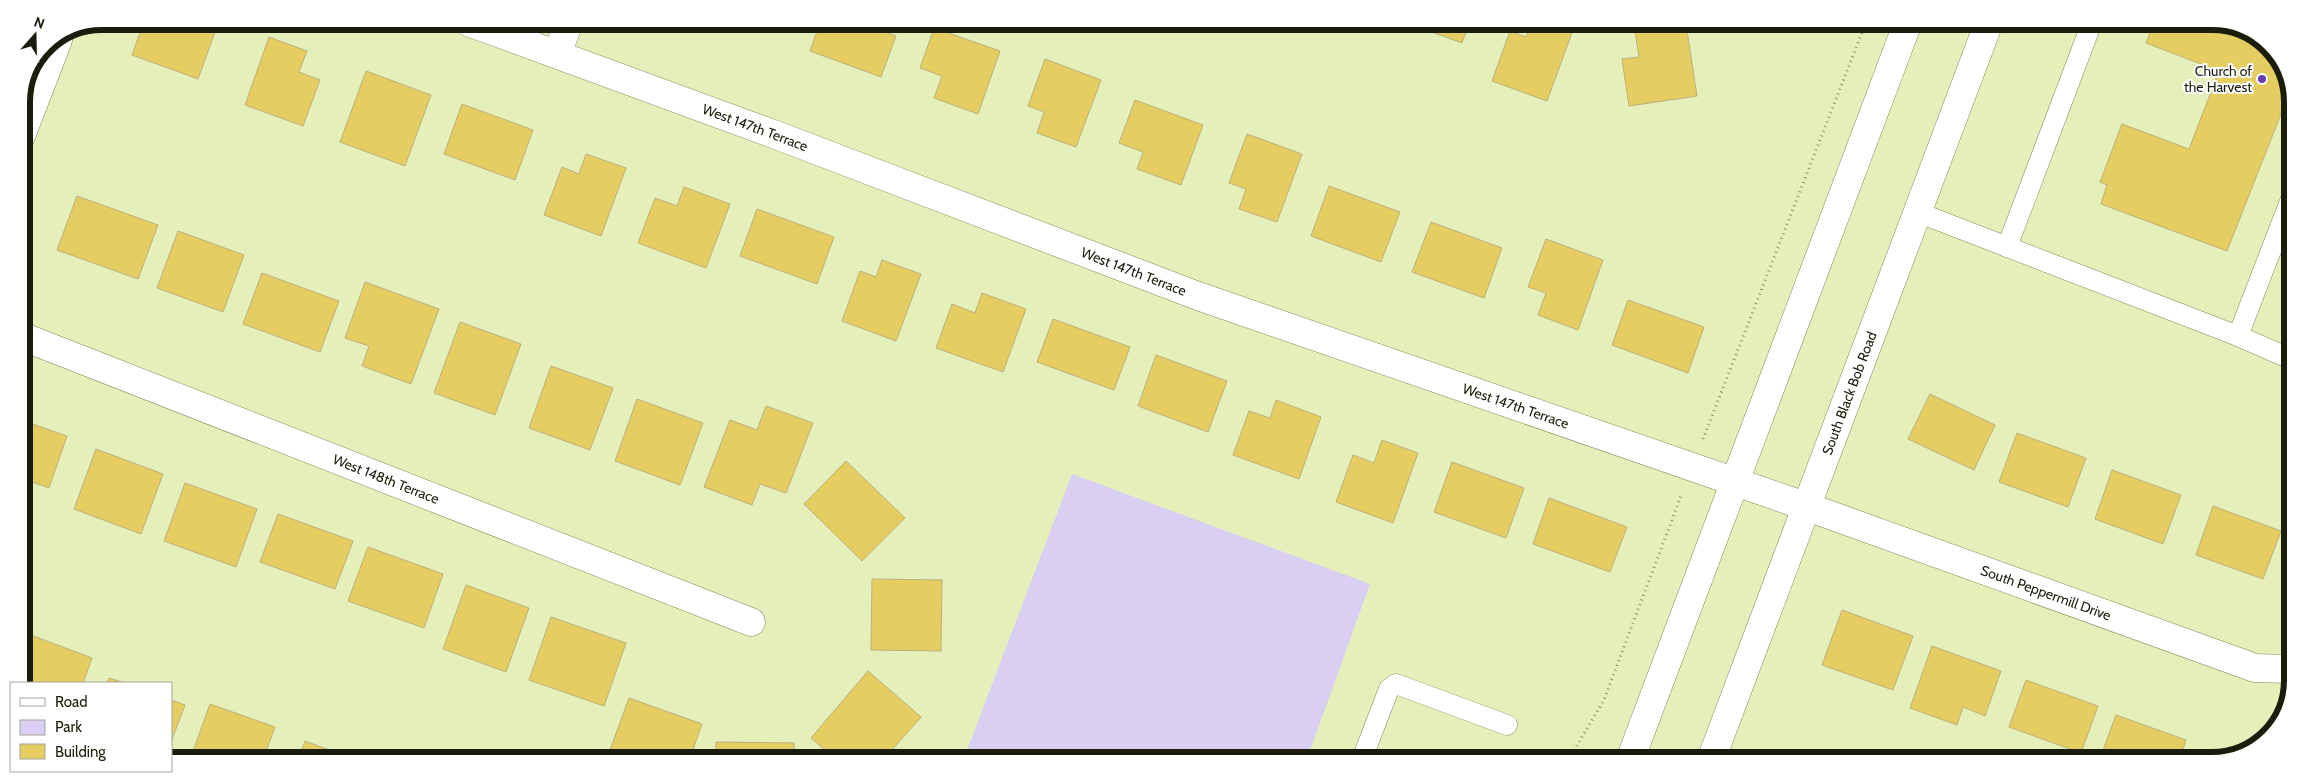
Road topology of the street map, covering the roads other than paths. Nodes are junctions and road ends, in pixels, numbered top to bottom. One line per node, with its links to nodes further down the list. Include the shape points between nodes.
1 (490, 30): 6 (street, West 147th Terrace)
2 (566, 30): 6 (street)
3 (1905, 30): 15 (street)
4 (1986, 30): 9 (street, South Black Bob Road)
5 (2089, 30): 11 (lane)
6 (557, 54): 15 (street, West 147th Terrace, via 1198,296)
7 (50, 60): 8 (street)
8 (30, 113)
9 (1917, 212): 11 (lane); 16 (street, South Black Bob Road)
10 (2284, 217): 12 (lane)
11 (2007, 247): 12 (lane)
12 (2238, 336): 14 (lane)
13 (30, 340): 17 (street, West 148th Terrace)
14 (2284, 356)
15 (1735, 481): 16 (street, West 147th Terrace); 21 (street)
16 (1805, 506): 18 (street, South Peppermill Drive, via 2255,668); 22 (street, South Black Bob Road)
17 (751, 622)
18 (2284, 669)
19 (1507, 725): 20 (lane, via 1396,684 1389,689)
20 (1365, 752)
21 (1633, 752)
22 (1714, 752)

